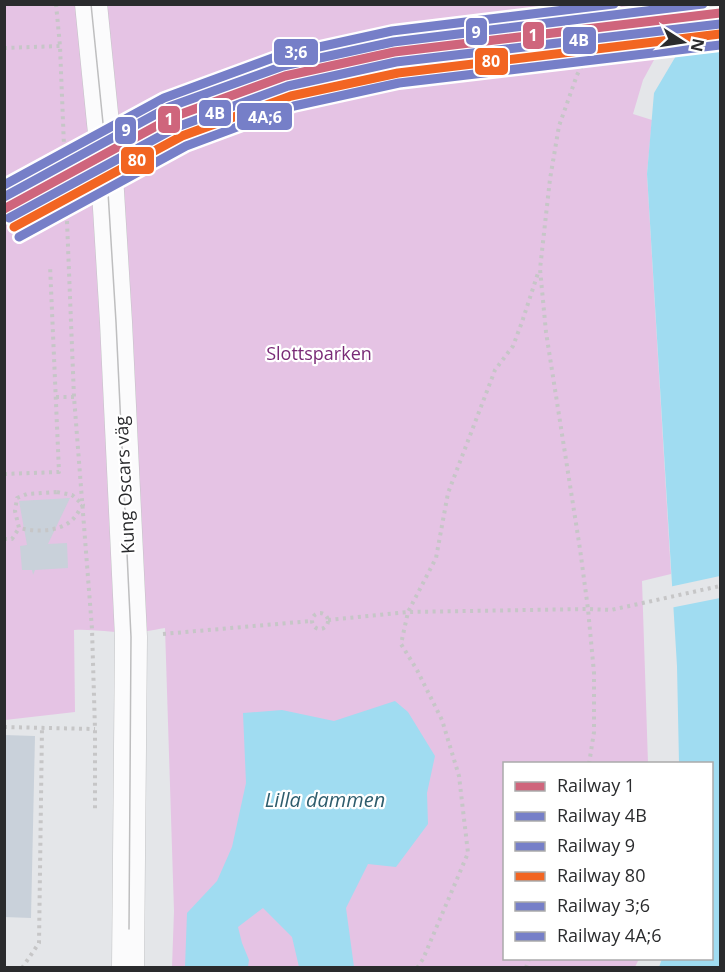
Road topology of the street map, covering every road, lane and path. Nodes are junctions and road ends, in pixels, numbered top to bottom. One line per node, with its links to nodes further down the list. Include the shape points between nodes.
1 (56, 4): 4 (path)
2 (91, 4): 19 (street, Kung Oscars väg, via 105,143)
3 (618, 4): 7 (path, via 576,75 559,126)
4 (60, 46): 5 (path); 9 (path)
5 (4, 48)
6 (50, 265): 8 (path)
7 (540, 269): 15 (path, via 546,333); 16 (path, via 513,346 495,370 448,493 436,558)
8 (56, 397): 9 (path); 10 (path, via 59,472)
9 (74, 397): 11 (path)
10 (4, 474)
11 (83, 505): 12 (path, via 73,520 60,528); 12 (path, via 72,495 57,492 27,494 17,498); 22 (path)
12 (19, 528): 13 (path, via 12,539)
13 (4, 539)
14 (720, 586): 15 (path, via 611,610)
15 (588, 609): 16 (path); 23 (path, via 594,673 594,732)
16 (408, 612): 17 (path); 27 (path, via 401,644 442,720 459,776 468,853)
17 (328, 620): 18 (path, via 319,612); 18 (path, via 321,629)
18 (311, 621): 19 (path)
19 (131, 637): 26 (street, Kung Oscars väg)
20 (4, 727): 21 (path)
21 (42, 727): 22 (path); 25 (path, via 39,943)
22 (95, 729): 24 (path)
23 (589, 762)
24 (95, 813)
25 (22, 968)
26 (128, 968)
27 (417, 968)

